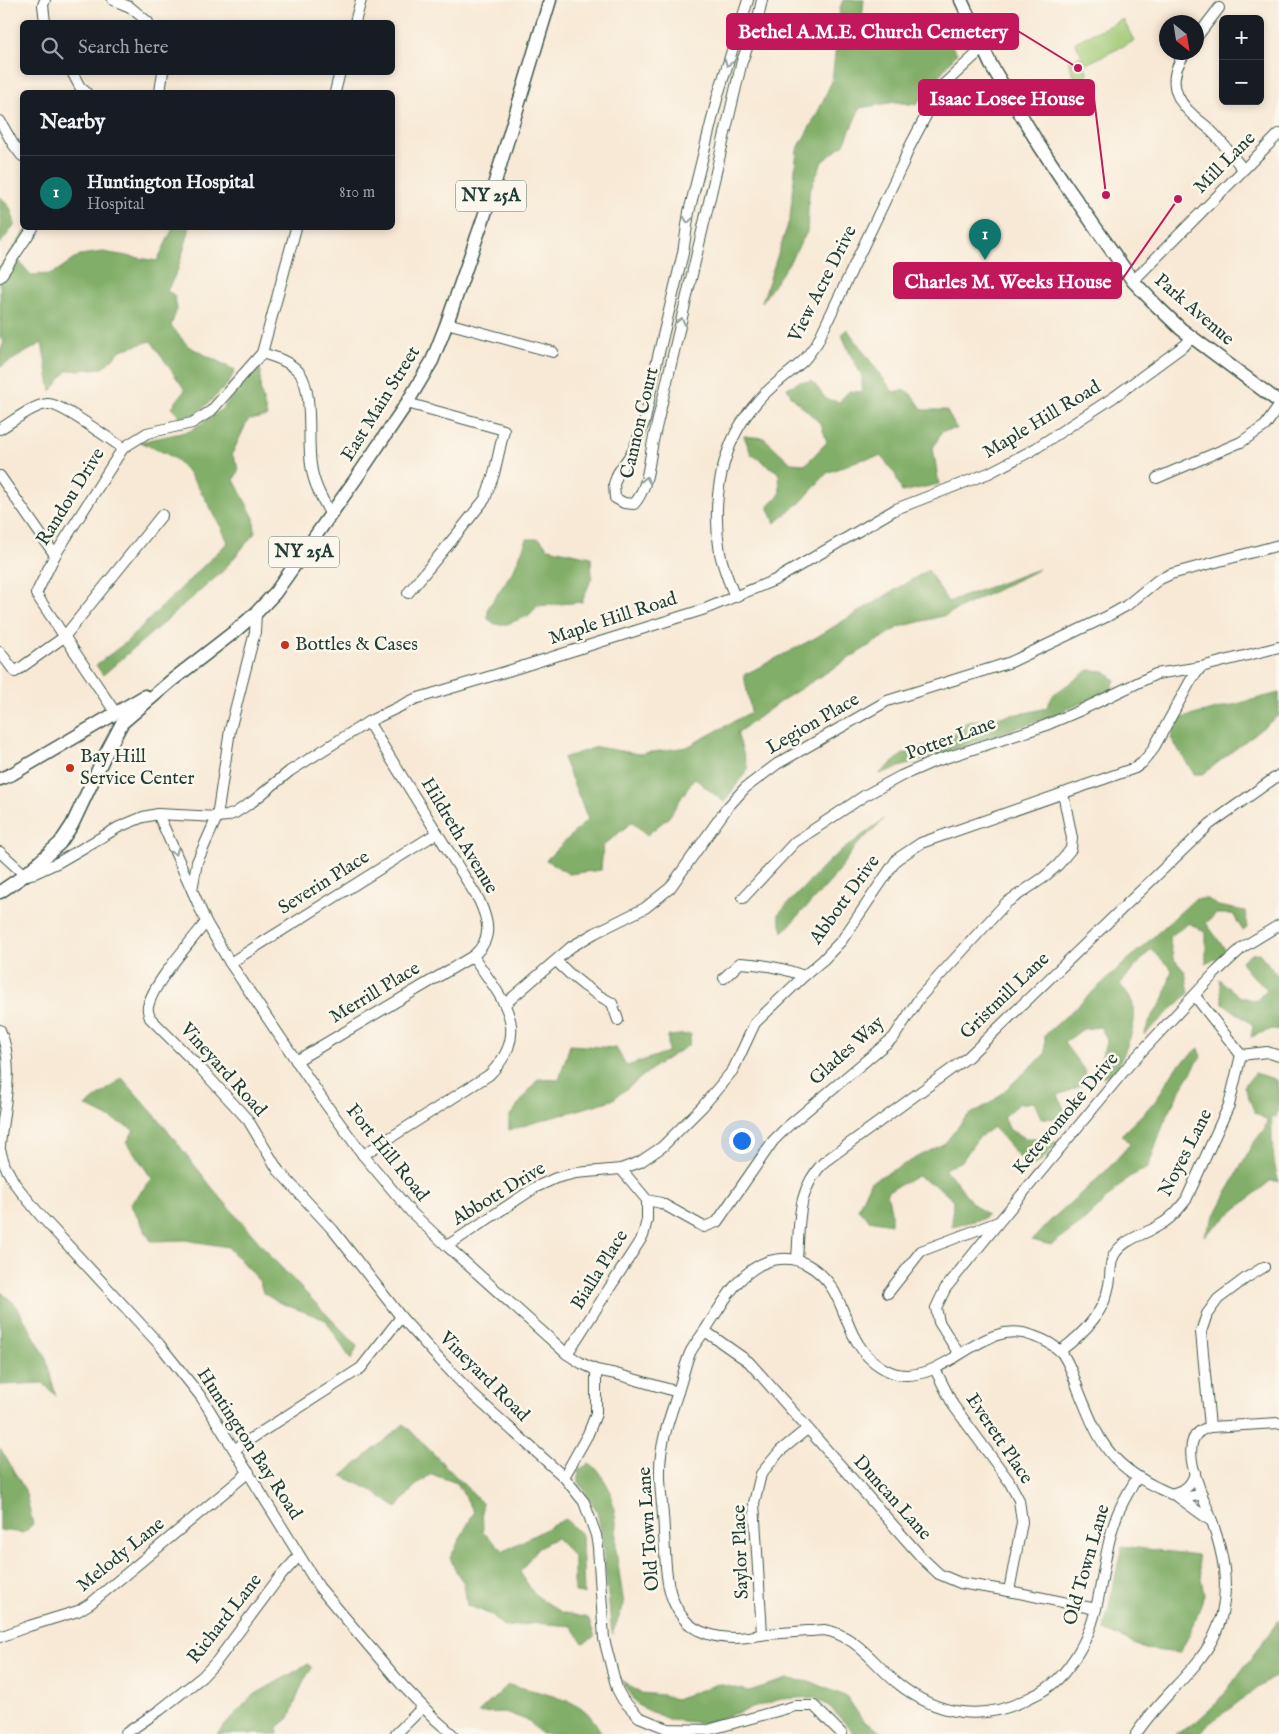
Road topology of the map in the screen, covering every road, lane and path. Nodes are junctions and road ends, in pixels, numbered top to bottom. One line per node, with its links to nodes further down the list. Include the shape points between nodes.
1 (45, 0): 9 (street)
2 (113, 0): 10 (street, via 130,6)
3 (361, 0): 11 (street)
4 (550, 0): 35 (main road, East Main Street / NY 25A, via 488,205)
5 (748, 0): 13 (street, Cannon Court)
6 (762, 0): 14 (street, Cannon Court)
7 (961, 0): 15 (main road, Park Avenue)
8 (1219, 8): 12 (street)
9 (45, 20)
10 (146, 20)
11 (356, 20)
12 (1204, 28)
13 (735, 41): 14 (street); 23 (street, Cannon Court, one-way to 23)
14 (748, 44): 24 (street, Cannon Court)
15 (983, 48): 34 (main road, Park Avenue, via 1056,172); 53 (street, View Acre Drive, via 941,87 817,343 804,360 756,402 741,422 730,446 717,496 716,528 720,555)
16 (1180, 60): 28 (street, via 1174,87 1184,107 1210,130)
17 (74, 75): 20 (street)
18 (163, 75): 21 (street)
19 (339, 75): 22 (street)
20 (84, 90)
21 (160, 90)
22 (336, 90)
23 (712, 117): 24 (street); 31 (street, Cannon Court, one-way to 31)
24 (728, 120): 32 (street, Cannon Court)
25 (0, 121): 27 (street)
26 (1279, 134): 28 (street, Mill Lane)
27 (20, 153)
28 (1243, 169): 34 (street, Mill Lane)
29 (32, 230): 33 (street)
30 (295, 230): 37 (street)
31 (684, 244): 32 (street); 39 (street, Cannon Court)
32 (699, 246): 40 (street, Cannon Court, one-way to 32)
33 (0, 277)
34 (1133, 281): 36 (main road, Park Avenue)
35 (447, 323): 38 (street); 42 (main road, East Main Street / NY 25A, via 432,361)
36 (1192, 337): 41 (main road, Park Avenue); 53 (street, Maple Hill Road, via 1128,388 1033,450 989,473 896,509 775,580)
37 (262, 352): 45 (street, Randou Drive, via 211,411 192,422 147,433); 49 (street, via 288,362 300,372 307,389 311,468)
38 (552, 352)
39 (652, 384): 40 (street); 40 (street, Cannon Court, one-way to 40, via 642,428 614,484 616,498 624,503 634,504 645,487)
40 (666, 387)
41 (1279, 402)
42 (407, 403): 49 (main road, East Main Street / NY 25A); 52 (street, via 504,430 485,499)
43 (1279, 406): 47 (street, via 1265,426 1241,442)
44 (0, 429): 45 (street, via 33,408 48,403 63,408)
45 (123, 448): 51 (street, Randou Drive)
46 (0, 476): 51 (street)
47 (1157, 478)
48 (162, 515): 55 (street)
49 (330, 515): 54 (main road, East Main Street / NY 25A, via 275,593)
50 (1279, 545): 75 (street, Legion Place, via 1171,574 1158,580 1126,606 1011,662 887,701 777,764 745,788 727,808 670,888 645,908 594,933)
51 (55, 555): 55 (street, Randou Drive, via 36,594)
52 (408, 593)
53 (735, 597): 60 (street, Maple Hill Road, via 415,698)
54 (256, 613): 59 (main road, East Main Street / NY 25A); 65 (street, via 230,730)
55 (64, 637): 57 (street, via 15,672); 59 (street, Randou Drive)
56 (1279, 647): 58 (street)
57 (0, 652)
58 (1201, 667): 63 (street, Abbott Drive, via 1142,763); 71 (street, Potter Lane, via 1156,674 1044,726 933,762 901,776 864,796 795,842)
59 (119, 718): 62 (main road); 68 (main road, East Main Street, via 72,825 60,843)
60 (368, 722): 65 (street, Maple Hill Road, via 290,771 235,813); 66 (street, Hildreth Avenue)
61 (1279, 775): 92 (street, Gristmill Lane, via 1210,824 968,1057 824,1162 811,1177 800,1206)
62 (0, 779)
63 (1063, 793): 77 (street, Abbott Drive, via 908,850 897,859 842,940); 89 (street, Glades Way, via 1071,848 1058,865 1006,903 920,997 894,1037 780,1134 717,1222 704,1227 661,1203)
64 (158, 814): 65 (street, Maple Hill Road); 68 (street, Maple Hill Road, via 130,821 59,862); 69 (street, Fort Hill Road, one-way to 69)
65 (217, 817): 69 (street, via 197,862)
66 (437, 833): 74 (street, Hildreth Avenue, via 485,912 487,937); 76 (street, Severin Place)
67 (0, 852): 68 (street)
68 (25, 875): 70 (main road, East Main Street)
69 (192, 890): 72 (street, Fort Hill Road)
70 (0, 892)
71 (743, 898)
72 (206, 922): 76 (street, Fort Hill Road); 95 (street, Vineyard Road, via 166,973 150,1000 147,1009 150,1018 248,1120 278,1170 339,1238)
73 (1279, 925): 79 (street, Ketewomoke Drive, via 1242,947)
74 (473, 956): 80 (street); 85 (street, Merrill Place)
75 (556, 960): 80 (street, Legion Place); 81 (street, via 571,977 612,1003)
76 (230, 963): 85 (street, Fort Hill Road)
77 (804, 976): 78 (street, via 786,969 740,964); 88 (street, Abbott Drive, via 755,1023 733,1070 703,1106 662,1147 640,1162)
78 (724, 978)
79 (1195, 996): 83 (street); 90 (street, Ketewomoke Drive, via 1129,1065)
80 (505, 1004): 87 (street, via 510,1015 511,1036 504,1057 489,1075)
81 (618, 1020)
82 (0, 1030): 86 (street, Huntington Bay Road, via 4,1038 8,1075)
83 (1241, 1055): 84 (street, via 1267,1052); 97 (street, Noyes Lane, via 1229,1106 1186,1200 1160,1226 1123,1244 1114,1256 1102,1306 1076,1340)
84 (1279, 1056)
85 (296, 1061): 87 (street, Fort Hill Road)
86 (0, 1148): 106 (street, Huntington Bay Road, via 15,1184 159,1344 202,1398)
87 (363, 1155): 91 (street, Fort Hill Road, via 411,1212)
88 (621, 1169): 89 (street); 91 (street, Abbott Drive, via 556,1178 536,1187)
89 (647, 1200): 98 (street, Bialla Place, via 643,1236)
90 (999, 1222): 94 (street, via 921,1251); 99 (street, Ketewomoke Drive, via 945,1289 936,1308 939,1322)
91 (447, 1246): 98 (street, Fort Hill Road)
92 (797, 1259): 96 (street, Old Town Lane, via 780,1258 763,1263 745,1274); 100 (street, via 823,1275 835,1291 863,1352 878,1366 896,1374 916,1375)
93 (1264, 1267): 104 (street, via 1218,1299 1207,1314 1201,1332)
94 (888, 1293)
95 (401, 1317): 106 (street, via 361,1368); 109 (street, Vineyard Road, via 473,1395)
96 (705, 1331): 102 (street, Old Town Lane, via 690,1354); 105 (street, Duncan Lane, via 749,1362)
97 (1060, 1351): 99 (street, via 1042,1339 1010,1332 994,1336); 110 (street, via 1106,1449)
98 (567, 1354): 101 (street, Fort Hill Road)
99 (959, 1354): 100 (street)
100 (935, 1369): 115 (street, Everett Place, via 953,1405 1020,1500 1022,1522)
101 (596, 1370): 102 (street, Fort Hill Road); 109 (street, via 596,1414)
102 (678, 1392): 117 (street, Old Town Lane, via 662,1447 660,1468 666,1572 672,1601 685,1621 710,1635 735,1638)
103 (1278, 1426): 104 (street)
104 (1210, 1427): 108 (street, via 1197,1433 1192,1442)
105 (807, 1429): 115 (street, Duncan Lane, via 939,1574 960,1583); 117 (street, Saylor Place, via 780,1451 760,1474 754,1503)
106 (235, 1449): 107 (street, Huntington Bay Road)
107 (250, 1472): 114 (street, Huntington Bay Road); 118 (street, Melody Lane, via 91,1603 78,1611)
108 (1195, 1472): 111 (street); 112 (street, via 1189,1486)
109 (564, 1476): 120 (street, Vineyard Road, via 584,1502 596,1535 604,1638 617,1689 639,1718 668,1729)
110 (1138, 1478): 112 (street); 116 (street, Old Town Lane, via 1116,1517)
111 (1202, 1494): 112 (street, via 1187,1498); 113 (street)
112 (1174, 1496): 113 (street)
113 (1212, 1522): 125 (street, via 1221,1551 1224,1578 1224,1604 1218,1626 1202,1658)
114 (300, 1556): 119 (street, Huntington Bay Road, via 325,1594); 121 (street, Richard Lane, via 278,1579 202,1677)
115 (1009, 1591): 116 (street, Duncan Lane)
116 (1096, 1609): 117 (street, Old Town Lane, via 1077,1654 1057,1679 1014,1707 989,1713 940,1708 914,1696 868,1654 845,1638 824,1630)
117 (762, 1634)
118 (0, 1637)
119 (423, 1707): 122 (street); 123 (street, Huntington Bay Road)
120 (711, 1732): 124 (street, Vineyard Road, via 795,1706 814,1706)
121 (125, 1734)
122 (396, 1734)
123 (452, 1734)
124 (842, 1734)
125 (1136, 1734)

